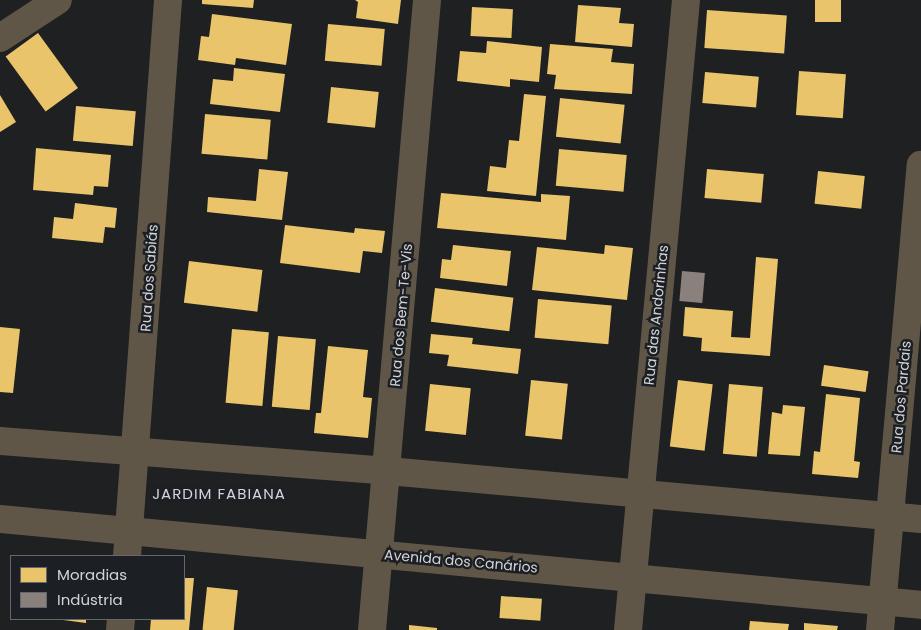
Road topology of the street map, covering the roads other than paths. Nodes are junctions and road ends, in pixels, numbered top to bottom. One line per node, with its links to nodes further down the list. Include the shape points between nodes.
1 (58, 0): 5 (street)
2 (168, 0): 8 (street, Rua dos Sabiás)
3 (427, 0): 9 (street, Rua dos Bem-Te-Vis)
4 (686, 0): 10 (street, Rua das Andorinhas)
5 (0, 38)
6 (921, 165): 11 (street, Rua dos Pardais)
7 (0, 440): 8 (street)
8 (137, 452): 9 (street); 14 (street, Rua dos Sabiás)
9 (388, 471): 10 (street); 15 (street, Rua dos Bem-Te-Vis)
10 (638, 495): 11 (street); 17 (street, Rua das Andorinhas)
11 (890, 516): 13 (street); 18 (street, Rua dos Pardais)
12 (0, 519): 14 (street, Avenida dos Canários)
13 (921, 519)
14 (129, 529): 15 (street, Avenida dos Canários); 16 (street, Rua dos Sabiás)
15 (379, 553): 17 (street, Avenida dos Canários); 20 (street, Rua dos Bem-Te-Vis)
16 (127, 555)
17 (632, 578): 18 (street, Avenida dos Canários); 21 (street, Rua das Andorinhas)
18 (882, 601): 19 (street, Avenida dos Canários); 22 (street, Rua dos Pardais)
19 (921, 605)
20 (372, 630)
21 (628, 630)
22 (880, 630)

